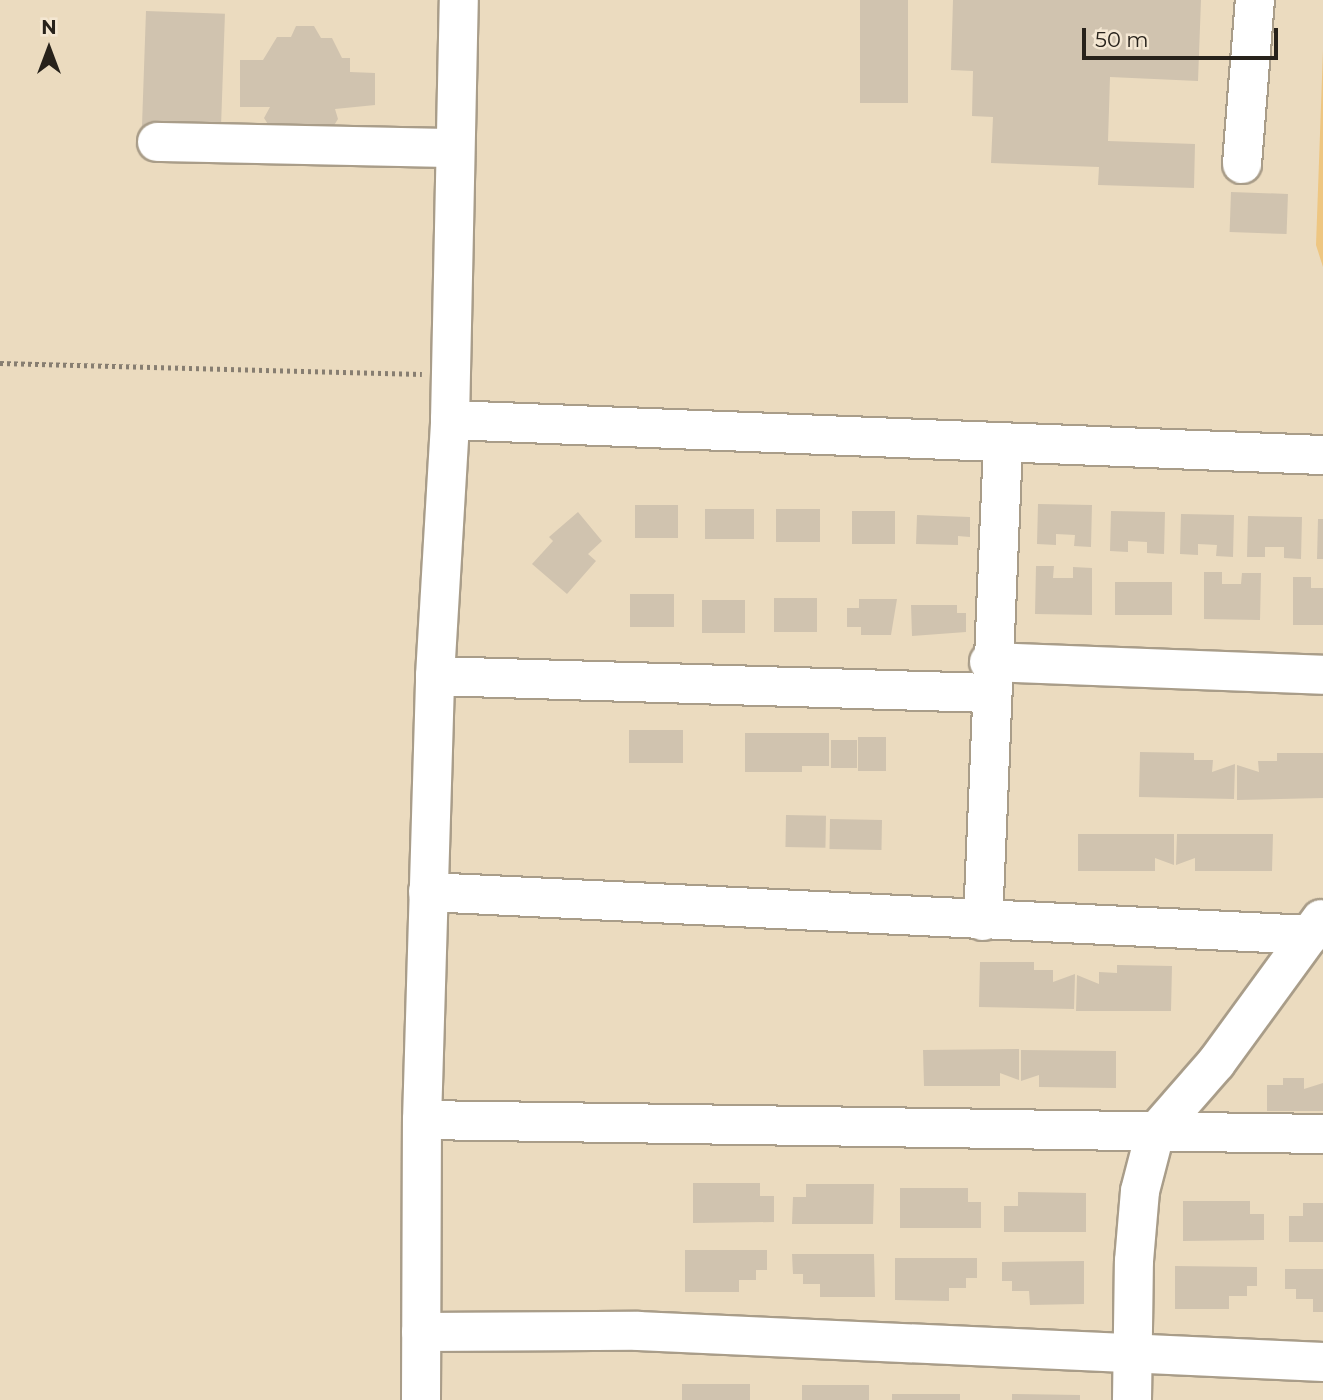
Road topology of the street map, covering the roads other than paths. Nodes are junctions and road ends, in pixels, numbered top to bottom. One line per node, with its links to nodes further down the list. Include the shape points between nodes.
1 (459, 0): 4 (street)
2 (1255, 0): 5 (street)
3 (157, 142): 4 (street)
4 (453, 148): 6 (street)
5 (1241, 164)
6 (450, 420): 7 (street); 10 (street)
7 (1003, 442): 8 (street); 11 (street)
8 (1323, 455)
9 (1323, 675): 11 (street)
10 (435, 676): 11 (street); 12 (street)
11 (989, 677): 13 (street)
12 (428, 892): 13 (street); 15 (street)
13 (983, 921): 14 (street)
14 (1316, 926): 16 (street)
15 (422, 1120): 16 (street); 18 (street)
16 (1155, 1133): 17 (street); 19 (street, via 1140,1191)
17 (1323, 1134)
18 (421, 1332): 19 (street, via 638,1331); 21 (street)
19 (1134, 1352): 20 (street); 22 (street)
20 (1323, 1362)
21 (421, 1400)
22 (1132, 1400)

